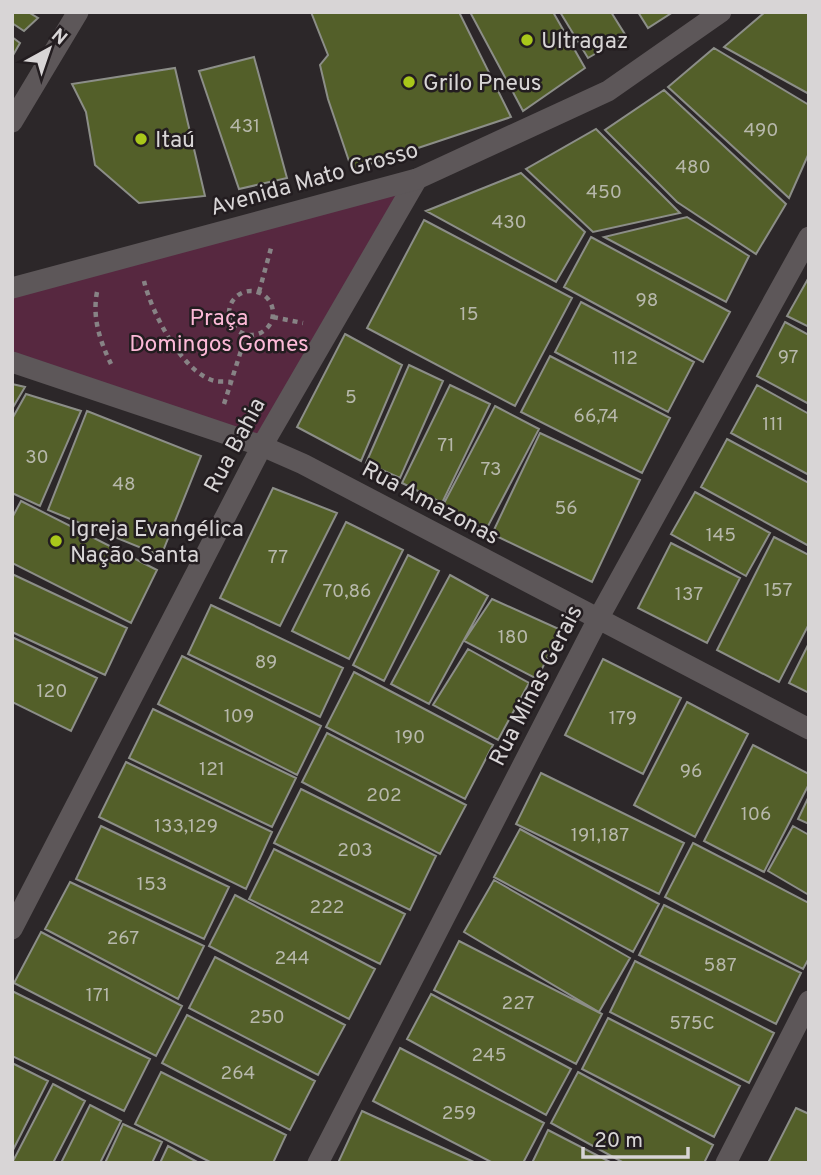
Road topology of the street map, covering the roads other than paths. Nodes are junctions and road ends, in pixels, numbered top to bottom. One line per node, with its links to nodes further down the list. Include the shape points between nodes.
1 (78, 12): 3 (street)
2 (721, 12): 4 (street, Avenida Mato Grosso, via 608,90)
3 (12, 122)
4 (417, 179): 6 (street, Avenida Mato Grosso); 8 (street, Rua Bahia)
5 (809, 237): 9 (street, Rua Minas Gerais)
6 (12, 288)
7 (12, 362): 8 (street, Rua Amazonas)
8 (262, 446): 9 (street, Rua Amazonas); 11 (street, Rua Bahia)
9 (598, 619): 10 (street, Rua Amazonas); 13 (street, Rua Minas Gerais)
10 (809, 729)
11 (12, 929)
12 (809, 1001): 14 (street)
13 (318, 1163)
14 (726, 1163)

